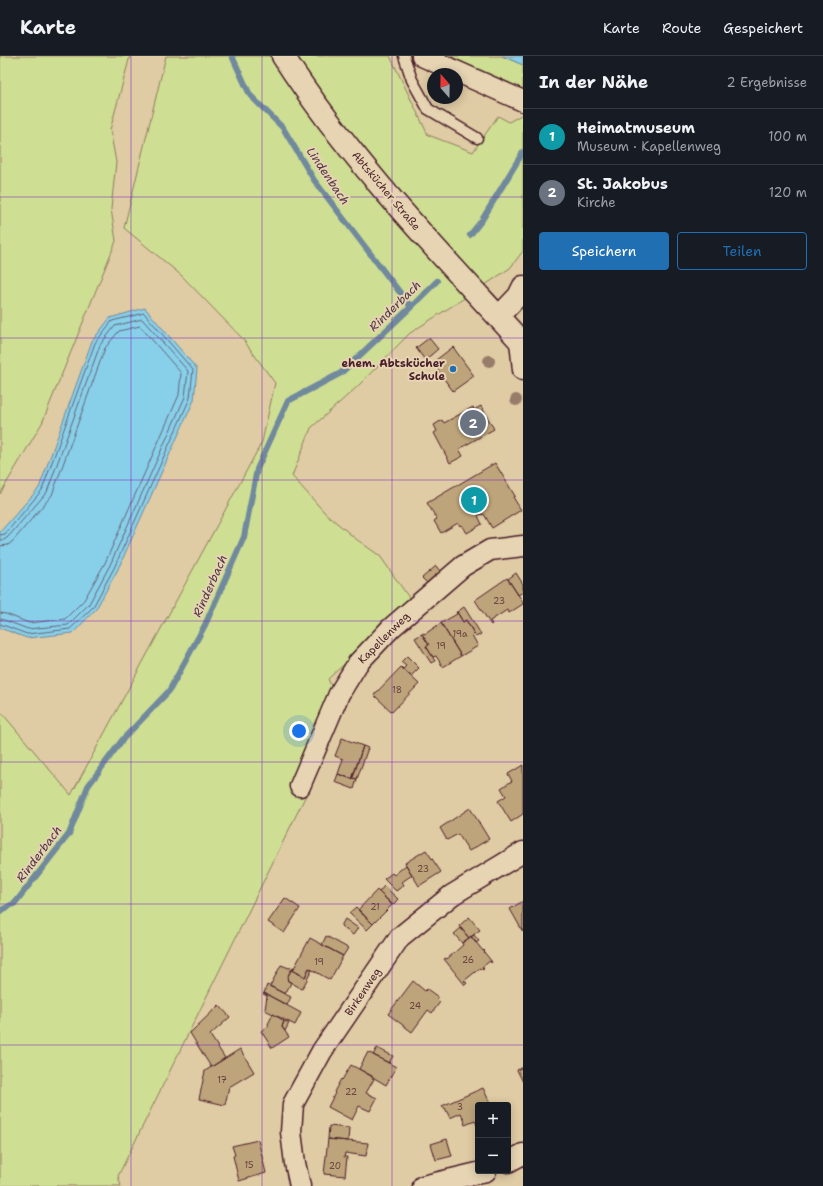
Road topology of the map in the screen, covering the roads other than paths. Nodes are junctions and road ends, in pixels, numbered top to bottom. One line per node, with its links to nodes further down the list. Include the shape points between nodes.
1 (283, 56): 7 (street, Abtskücher Straße, via 304,89 352,152)
2 (404, 56): 5 (lane, via 412,80 428,109)
3 (422, 56): 4 (street)
4 (523, 101)
5 (477, 138)
6 (523, 286): 7 (street, via 518,296)
7 (498, 318): 8 (street, Abtskücher Straße)
8 (521, 342): 9 (street, Abtskücher Straße)
9 (523, 370)
10 (523, 546): 11 (street, Kapellenweg, via 490,550 463,566 391,628 358,663 339,694)
11 (300, 786)
12 (523, 852): 16 (street, Birkenweg, via 452,894 400,937 322,1051 293,1104 291,1132)
13 (523, 1154): 14 (street)
14 (511, 1160)
15 (475, 1174): 17 (street)
16 (300, 1186)
17 (423, 1186)

